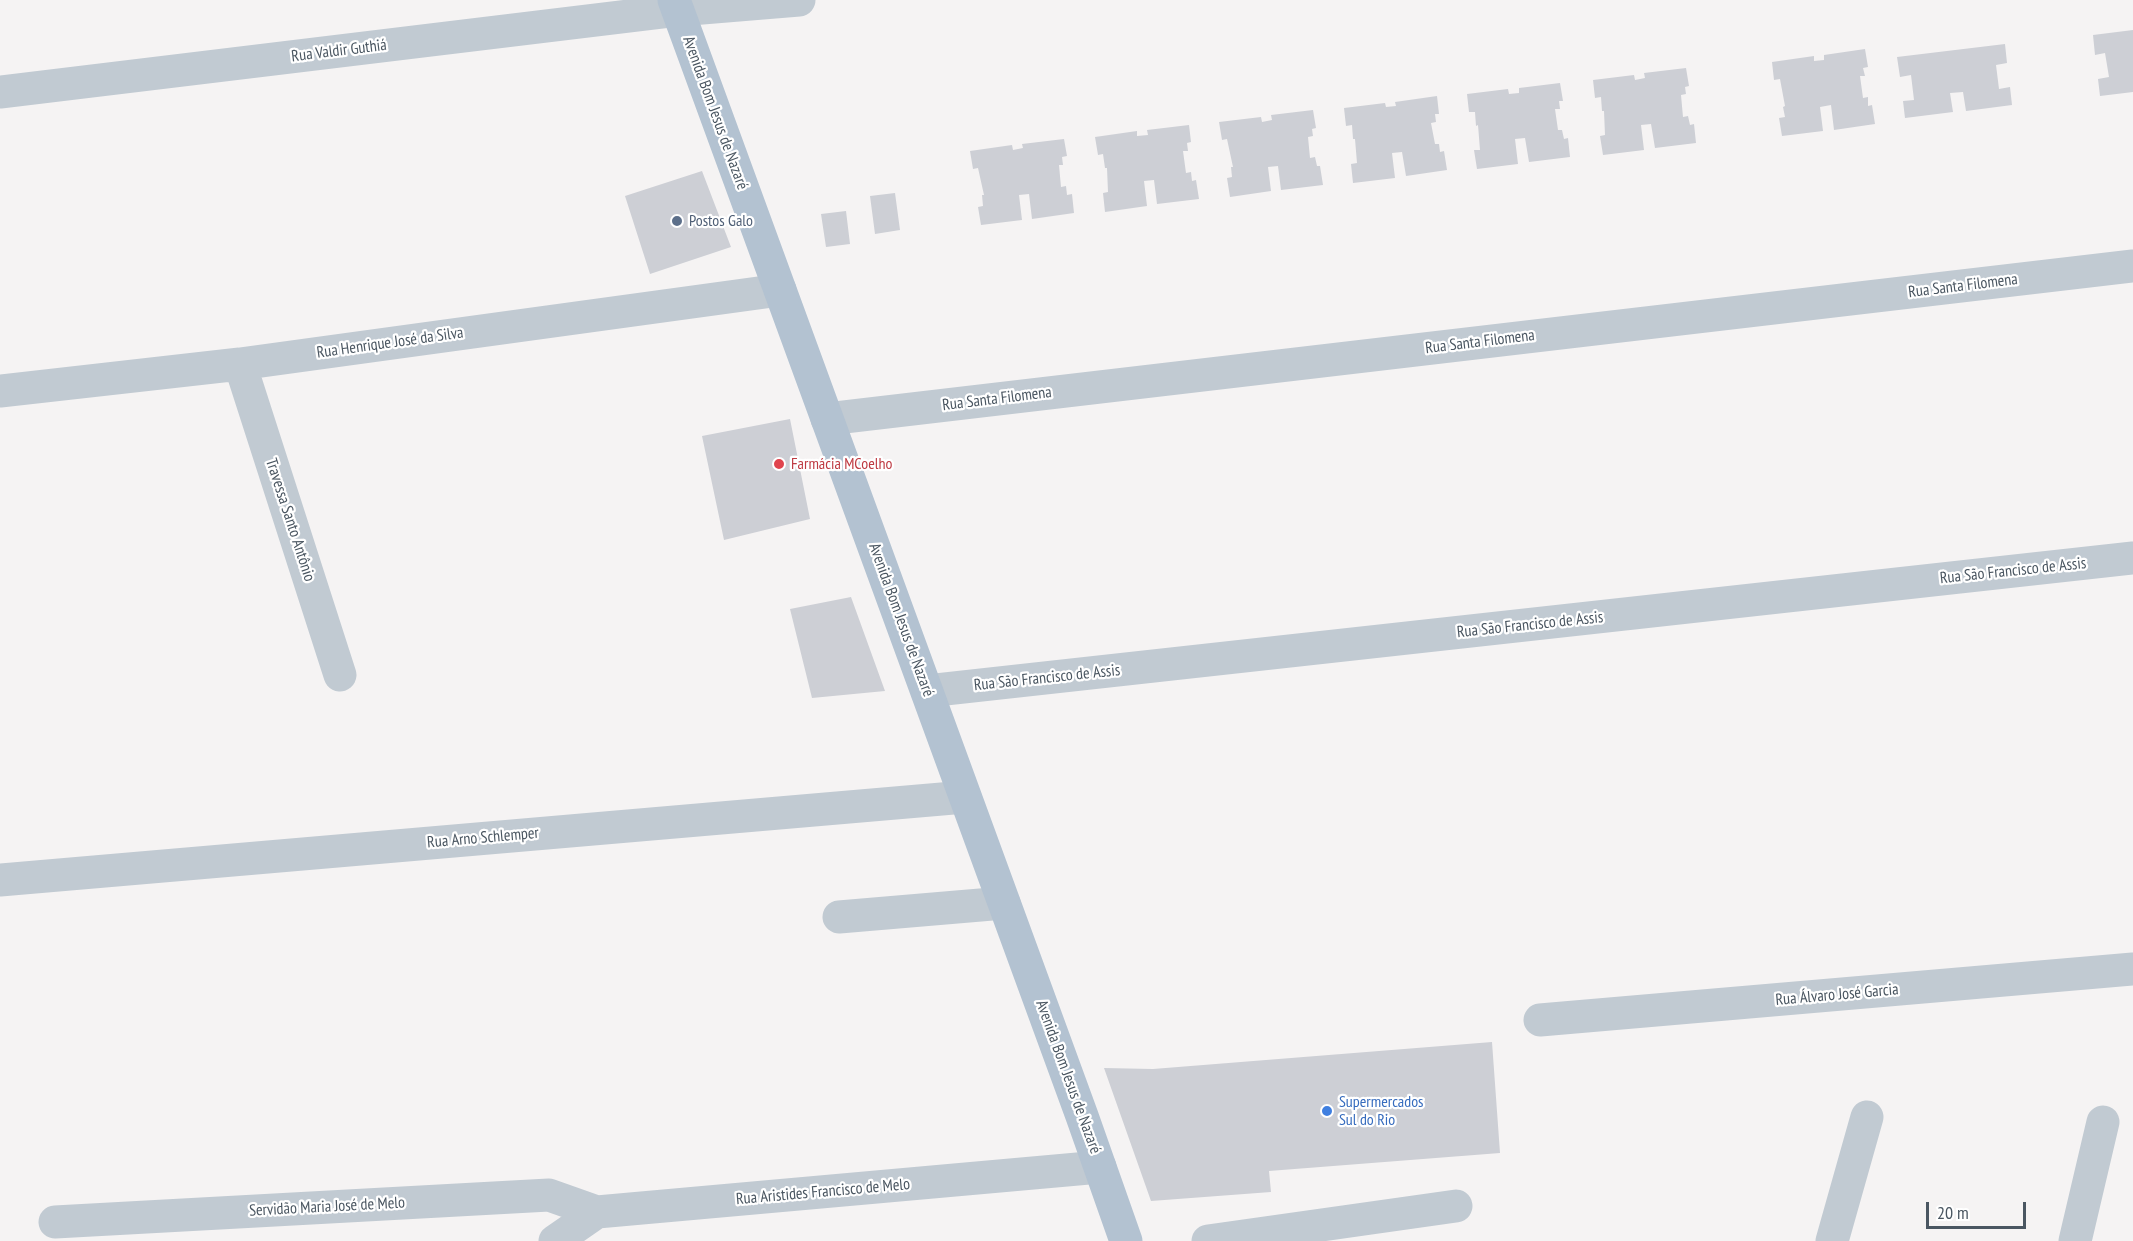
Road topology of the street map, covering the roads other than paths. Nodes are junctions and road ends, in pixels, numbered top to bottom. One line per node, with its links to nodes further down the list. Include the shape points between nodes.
1 (800, 0): 2 (street, Rua Valdir Guthiá)
2 (676, 5): 3 (street, Rua Valdir Guthiá); 5 (main road, Avenida Bom Jesus de Nazaré)
3 (0, 92)
4 (2133, 266): 8 (street, Rua Santa Filomena)
5 (780, 290): 6 (street, Rua Henrique José da Silva); 8 (main road, Avenida Bom Jesus de Nazaré)
6 (240, 364): 7 (street, Rua Henrique José da Silva); 10 (street, Travessa Santo Antônio)
7 (0, 392)
8 (827, 419): 11 (main road, Avenida Bom Jesus de Nazaré)
9 (2133, 558): 11 (street, Rua São Francisco de Assis)
10 (340, 675)
11 (927, 691): 12 (main road, Avenida Bom Jesus de Nazaré)
12 (965, 797): 13 (street, Rua Arno Schlemper); 14 (main road, Avenida Bom Jesus de Nazaré)
13 (0, 880)
14 (1004, 903): 15 (street); 20 (main road, Avenida Bom Jesus de Nazaré)
15 (839, 917)
16 (2133, 969): 17 (street, Rua Álvaro José Garcia)
17 (1540, 1020)
18 (1867, 1117): 27 (street)
19 (2103, 1122): 28 (street)
20 (1100, 1167): 22 (street, Rua Aristides Francisco de Melo); 25 (main road, Avenida Bom Jesus de Nazaré)
21 (1456, 1206): 26 (street)
22 (597, 1212): 23 (street, Servidão Maria José de Melo, via 549,1195); 24 (street, Rua Aristides Francisco de Melo)
23 (55, 1222)
24 (555, 1241)
25 (1126, 1241)
26 (1208, 1241)
27 (1832, 1241)
28 (2075, 1241)

